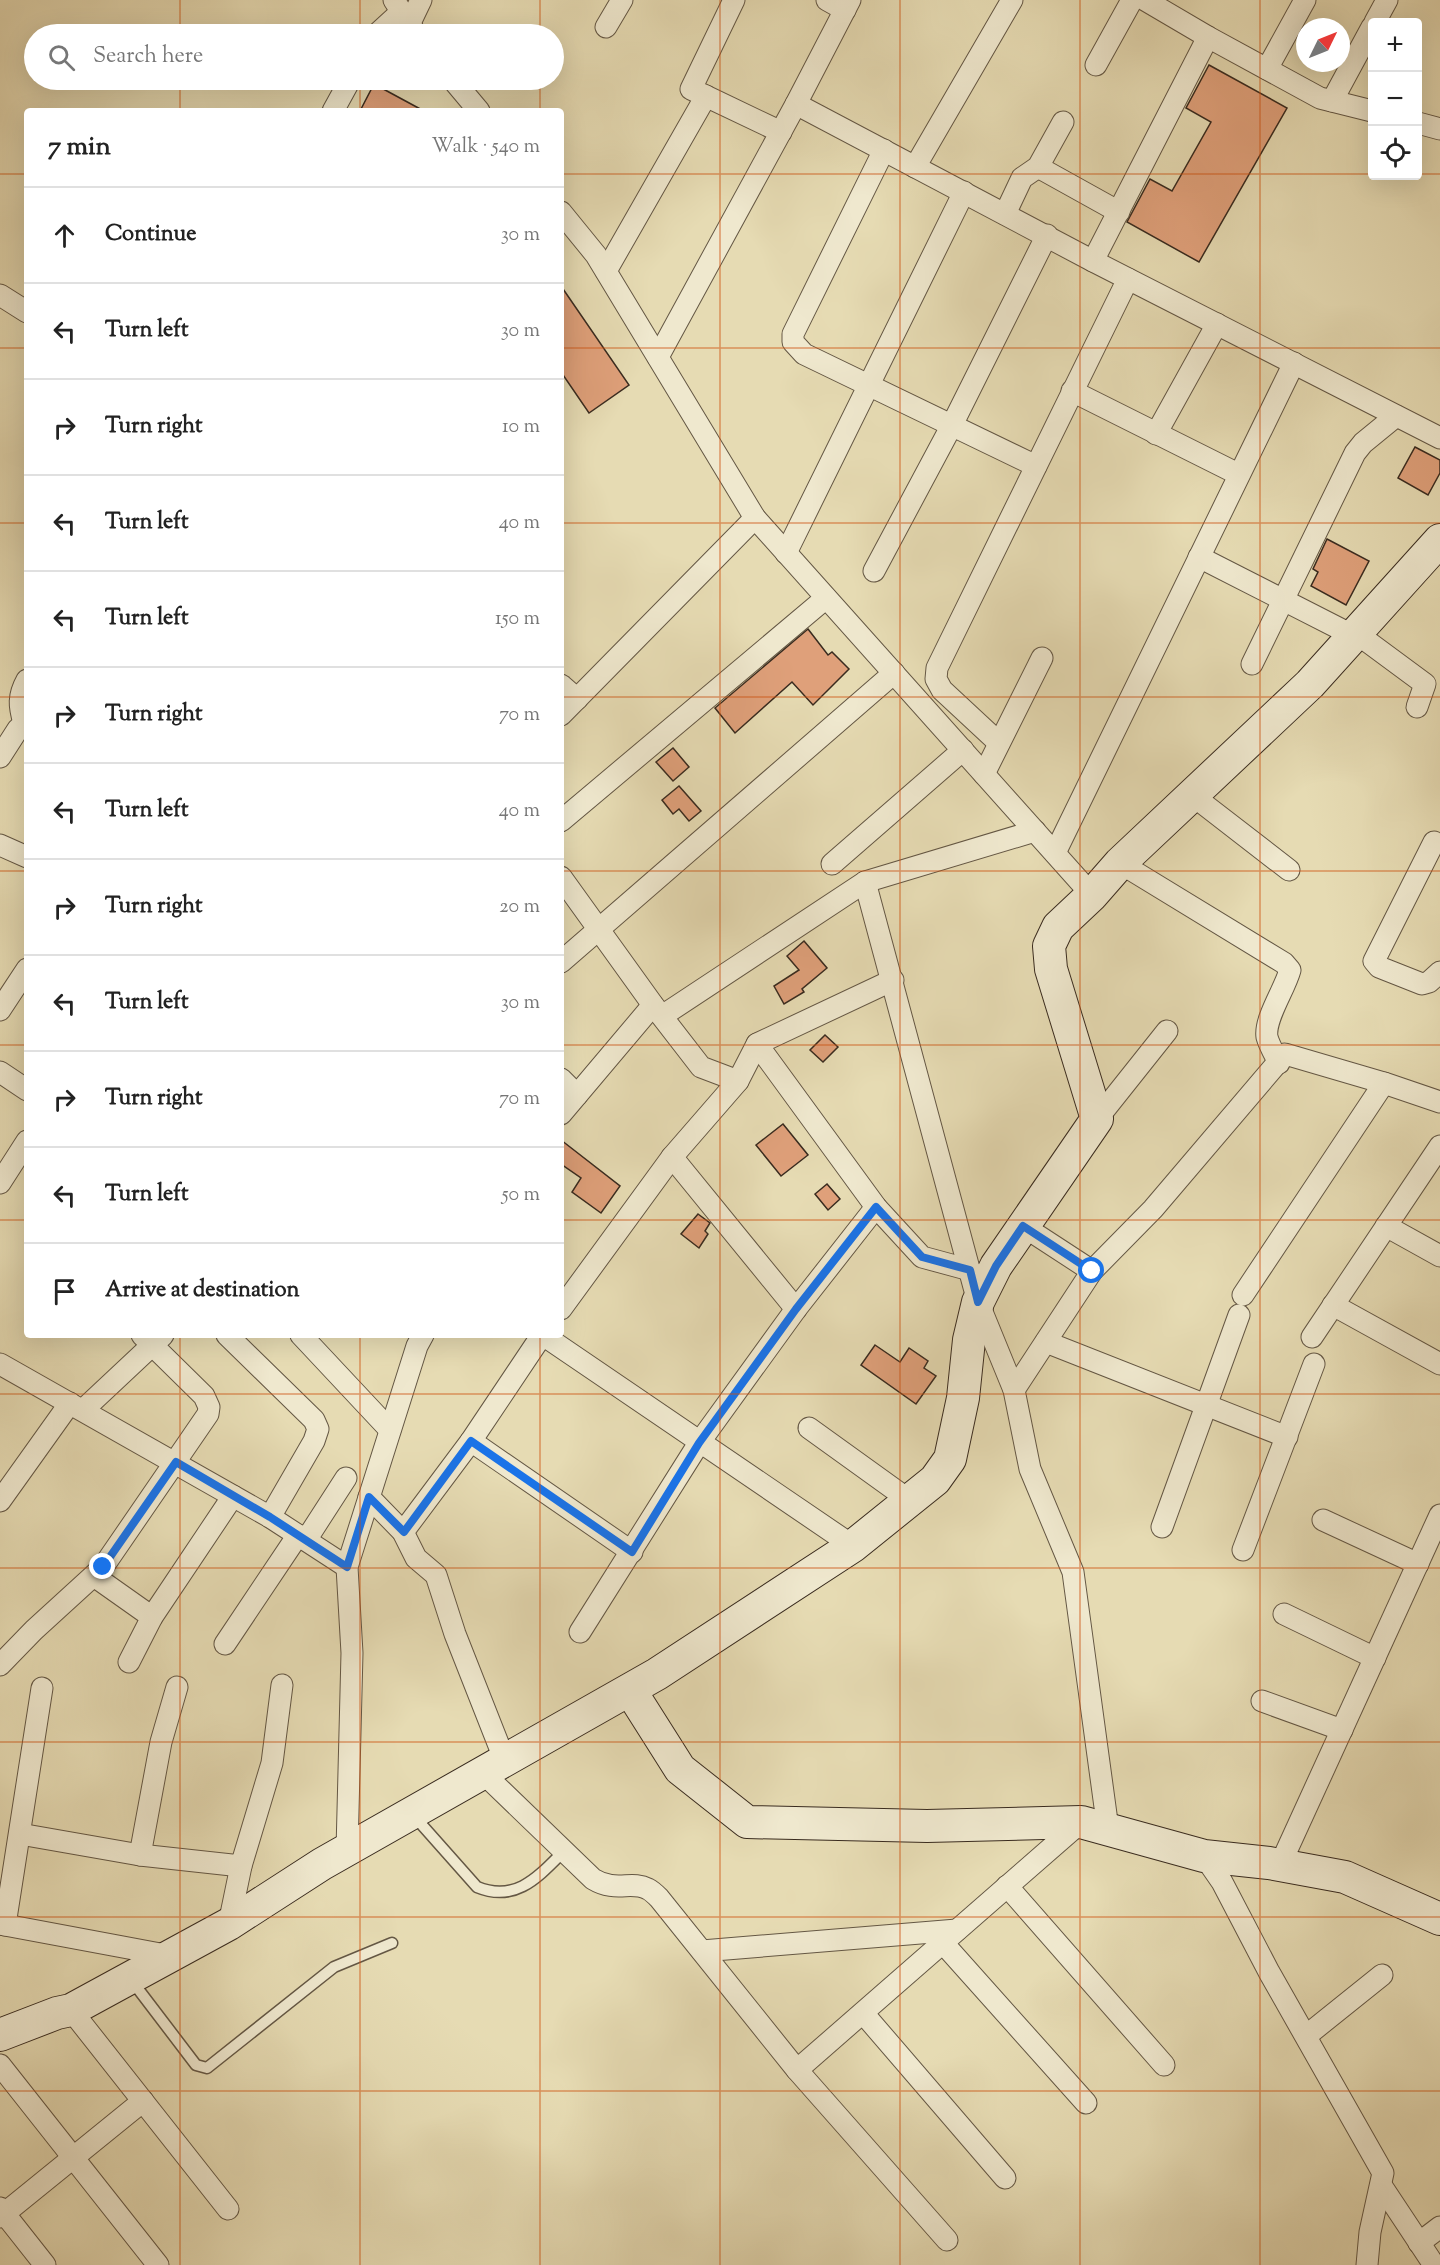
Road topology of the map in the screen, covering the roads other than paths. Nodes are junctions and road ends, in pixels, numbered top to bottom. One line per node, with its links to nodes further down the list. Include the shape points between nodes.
1 (421, 0): 10 (street)
2 (622, 0): 12 (street)
3 (734, 0): 19 (street, via 691,89)
4 (1012, 0): 30 (street)
5 (1132, 0): 15 (street)
6 (1145, 0): 14 (street)
7 (1305, 0): 16 (street)
8 (1387, 0): 11 (street)
9 (840, 3): 21 (street)
10 (405, 18)
11 (1377, 18)
12 (606, 27)
13 (1368, 34): 20 (street)
14 (1208, 37): 16 (street); 33 (street)
15 (1096, 65)
16 (1267, 69): 20 (street)
17 (345, 90): 22 (street)
18 (461, 90): 23 (street)
19 (706, 96): 28 (street); 38 (street)
20 (1332, 101): 24 (street)
21 (796, 104): 28 (street); 29 (street)
22 (335, 108)
23 (476, 108)
24 (1368, 110)
25 (1063, 122): 31 (street)
26 (1422, 124): 27 (street)
27 (1440, 129)
28 (781, 132): 43 (street)
29 (884, 150): 30 (street); 45 (street, via 793,334 793,342 804,354)
30 (915, 166): 32 (street)
31 (1038, 167): 33 (street); 34 (street, via 1022,178)
32 (964, 192): 34 (street); 45 (street)
33 (1119, 212): 37 (street)
34 (1005, 214): 36 (street)
35 (564, 216): 38 (street)
36 (1047, 235): 37 (street); 48 (street)
37 (1093, 261): 39 (street)
38 (606, 271): 43 (street)
39 (1128, 279): 42 (street); 46 (street)
40 (0, 295): 41 (street)
41 (24, 310)
42 (1217, 324): 44 (street); 49 (street)
43 (658, 357): 53 (street)
44 (1294, 363): 47 (street); 52 (street)
45 (868, 385): 48 (street); 55 (street)
46 (1072, 392): 49 (street); 51 (street)
47 (1396, 416): 50 (street); 59 (street, via 1355,453)
48 (952, 425): 51 (street); 57 (street)
49 (1156, 434): 52 (street)
50 (1440, 438)
51 (1035, 466): 70 (street, via 937,668 936,679 942,690)
52 (1238, 474): 56 (street)
53 (755, 518): 55 (street); 65 (street)
54 (1440, 540): 60 (street)
55 (786, 553): 58 (street)
56 (1199, 557): 59 (street); 79 (street)
57 (874, 571)
58 (826, 598): 63 (street); 75 (street)
59 (1284, 601): 60 (street); 62 (street)
60 (1355, 635): 67 (street, via 1425,684); 74 (street, via 1310,684)
61 (1042, 658): 70 (street)
62 (1252, 664)
63 (894, 674): 71 (street); 87 (street)
64 (24, 687): 68 (street, via 19,698)
65 (569, 692): 66 (street)
66 (564, 706)
67 (1417, 706)
68 (24, 720)
69 (24, 724): 72 (street)
70 (999, 743): 73 (street)
71 (963, 750): 73 (street); 82 (street)
72 (0, 757)
73 (984, 774): 76 (street)
74 (1192, 795): 81 (street); 83 (street)
75 (564, 818)
76 (1035, 831): 79 (street); 85 (street)
77 (1434, 842): 89 (street, via 1374,961 1379,968 1422,984)
78 (0, 845): 80 (street)
79 (1054, 853): 86 (street)
80 (24, 856)
81 (1120, 863): 86 (street); 96 (street, via 1290,970 1266,1025 1267,1039)
82 (832, 864)
83 (1289, 870)
84 (564, 881): 87 (street)
85 (866, 882): 91 (street); 93 (street)
86 (1092, 895): 105 (street, via 1058,927 1049,946 1051,969)
87 (598, 929): 88 (street); 93 (street)
88 (564, 959)
89 (1440, 972)
90 (24, 979): 92 (street)
91 (893, 981): 95 (street); 114 (street)
92 (0, 1010)
93 (657, 1010): 98 (street, via 701,1067); 102 (street)
94 (1167, 1031): 105 (street)
95 (757, 1044): 98 (street); 110 (street)
96 (1279, 1063): 100 (street, via 1285,1054); 115 (street, via 1153,1209)
97 (0, 1072): 101 (street)
98 (738, 1081): 108 (street)
99 (564, 1082): 102 (street)
100 (1384, 1083): 103 (street); 132 (street, via 1241,1305)
101 (24, 1088)
102 (577, 1095): 104 (street)
103 (1440, 1102)
104 (564, 1110)
105 (1097, 1119): 111 (street)
106 (1440, 1146): 112 (street)
107 (24, 1147): 109 (street)
108 (672, 1157): 117 (street); 119 (street)
109 (0, 1183)
110 (876, 1207): 114 (street, via 922,1257); 119 (street)
111 (1023, 1226): 115 (street); 116 (street)
112 (1386, 1226): 113 (street); 118 (street)
113 (1440, 1256)
114 (970, 1270): 116 (street)
115 (1092, 1271): 127 (street)
116 (978, 1302): 131 (street); 143 (street, via 950,1459 935,1480)
117 (564, 1305)
118 (1333, 1305): 120 (street); 130 (street)
119 (796, 1309): 138 (street)
120 (1312, 1336)
121 (153, 1338): 133 (street); 139 (street, via 204,1396 209,1407)
122 (230, 1338): 146 (street, via 314,1420 318,1429)
123 (304, 1338): 135 (street)
124 (421, 1338): 135 (street)
125 (541, 1338): 137 (street)
126 (547, 1338): 138 (street)
127 (1046, 1342): 131 (street); 132 (street)
128 (0, 1364): 133 (street)
129 (1314, 1364): 136 (street)
130 (1440, 1364)
131 (1014, 1390): 172 (street, via 1030,1469 1076,1584)
132 (1206, 1405): 136 (street); 148 (street)
133 (76, 1406): 139 (street); 144 (street)
134 (809, 1428): 143 (street)
135 (390, 1430): 142 (street)
136 (1287, 1437): 152 (street)
137 (471, 1441): 149 (street); 153 (street)
138 (699, 1443): 151 (street); 153 (street)
139 (176, 1462): 141 (street); 156 (street)
140 (346, 1478): 150 (street)
141 (233, 1496): 146 (street); 158 (street)
142 (369, 1497): 149 (street); 155 (street)
143 (909, 1500): 151 (street)
144 (0, 1501)
145 (1440, 1515): 154 (street)
146 (270, 1517): 150 (street)
147 (1323, 1520): 154 (street)
148 (1162, 1527)
149 (404, 1532): 170 (street, via 416,1558 436,1575)
150 (302, 1537): 155 (street); 160 (street)
151 (853, 1546): 167 (street)
152 (1243, 1550)
153 (632, 1552): 159 (street)
154 (1418, 1563): 161 (street)
155 (347, 1567): 174 (street, via 352,1653)
156 (94, 1576): 158 (street); 163 (street)
157 (1284, 1614): 161 (street)
158 (152, 1617): 162 (street)
159 (580, 1632)
160 (225, 1644)
161 (1375, 1658): 169 (street)
162 (129, 1662)
163 (0, 1665)
164 (282, 1685): 179 (street, via 272,1762)
165 (177, 1687): 176 (street, via 161,1742)
166 (42, 1688): 173 (street)
167 (630, 1690): 170 (street); 172 (street, via 680,1769 747,1822 927,1827)
168 (1262, 1701): 169 (street)
169 (1342, 1730): 178 (street)
170 (494, 1767): 171 (street); 175 (street)
171 (412, 1813): 174 (street); 175 (lane, via 477,1887 490,1893 505,1893 524,1886)
172 (1095, 1825): 177 (street); 180 (street)
173 (20, 1834): 176 (street); 182 (street)
174 (347, 1850): 183 (street)
175 (564, 1851): 186 (street, via 601,1884 649,1889)
176 (140, 1855): 179 (street)
177 (1204, 1856): 178 (street); 193 (street)
178 (1280, 1865): 181 (street, via 1345,1877)
179 (241, 1866): 183 (street)
180 (1007, 1886): 184 (street); 195 (street)
181 (1440, 1919)
182 (3, 1924): 187 (street)
183 (230, 1924): 187 (street)
184 (950, 1936): 186 (street); 191 (street); 198 (street)
185 (392, 1943): 189 (lane, via 334,1967 207,2068 196,2065)
186 (702, 1951): 196 (street)
187 (171, 1956): 189 (street)
188 (1382, 1974): 193 (street)
189 (130, 1978): 190 (street)
190 (71, 2010): 192 (street); 197 (street)
191 (863, 2013): 196 (street); 200 (street)
192 (0, 2035)
193 (1306, 2036): 201 (street, via 1383,2173)
194 (0, 2065): 199 (street)
195 (1164, 2065)
196 (797, 2070): 205 (street)
197 (142, 2101): 199 (street); 202 (street)
198 (1086, 2103)
199 (74, 2158): 203 (street); 208 (street)
200 (1005, 2178)
201 (1381, 2185): 206 (street); 209 (street)
202 (228, 2209)
203 (1, 2213): 207 (street)
204 (1440, 2227): 206 (street)
205 (947, 2240)
206 (1419, 2242): 210 (street)
207 (45, 2265)
208 (158, 2265)
209 (1367, 2265)
210 (1434, 2265)

